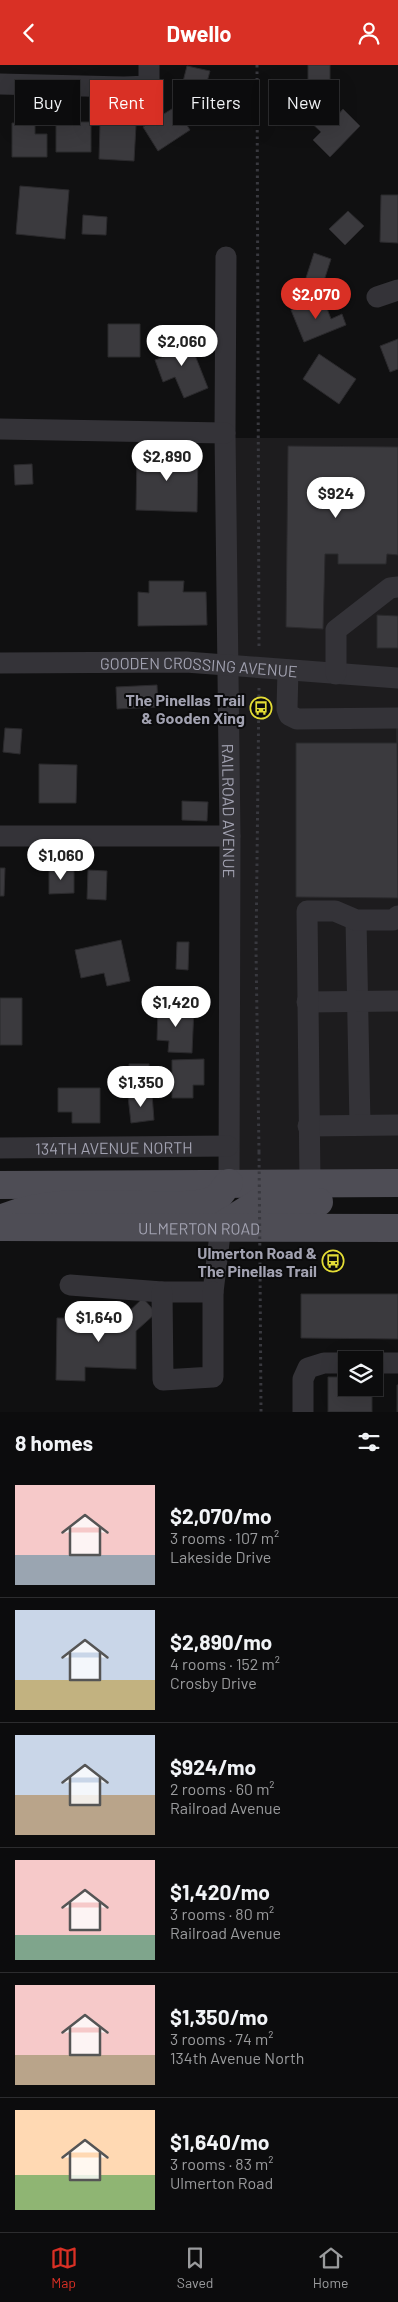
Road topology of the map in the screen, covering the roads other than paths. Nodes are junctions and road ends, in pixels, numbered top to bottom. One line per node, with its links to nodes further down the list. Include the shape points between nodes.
1 (149, 75): 2 (street, via 124,87)
2 (0, 84)
3 (226, 257): 7 (street, RAILROAD AVENUE)
4 (398, 290): 5 (street)
5 (377, 297)
6 (0, 429): 7 (street)
7 (225, 433): 10 (street, RAILROAD AVENUE)
8 (398, 587): 12 (street, via 390,588 336,630)
9 (0, 663): 10 (street, GOODEN CROSSING AVENUE, via 186,662)
10 (229, 665): 11 (street, GOODEN CROSSING AVENUE); 16 (street, RAILROAD AVENUE)
11 (288, 670): 12 (street, GOODEN CROSSING AVENUE); 14 (street, via 287,709 289,715 297,719)
12 (336, 674): 13 (street, GOODEN CROSSING AVENUE)
13 (398, 677)
14 (398, 718)
15 (0, 836): 16 (street)
16 (230, 836): 25 (street, RAILROAD AVENUE)
17 (398, 915): 18 (street, via 393,920)
18 (356, 920): 20 (street, via 335,911 307,911); 21 (street)
19 (398, 1001): 21 (street)
20 (308, 1002): 21 (street); 22 (street)
21 (358, 1002): 23 (street)
22 (308, 1125): 23 (street); 28 (street)
23 (360, 1125): 24 (street)
24 (398, 1125)
25 (228, 1146): 26 (street, 134TH AVENUE NORTH); 27 (street, RAILROAD AVENUE)
26 (0, 1148)
27 (229, 1183): 28 (main road); 30 (main road); 33 (main road, via 217,1198 204,1203 46,1207 23,1210)
28 (310, 1183): 29 (main road)
29 (398, 1183)
30 (13, 1185): 31 (main road)
31 (0, 1194)
32 (398, 1202): 34 (main road, via 259,1202)
33 (0, 1219)
34 (221, 1226): 35 (main road, ULMERTON ROAD); 36 (main road, ULMERTON ROAD); 39 (street)
35 (0, 1227)
36 (398, 1228)
37 (70, 1285): 38 (street)
38 (162, 1292): 39 (street); 39 (street, via 163,1380 213,1377)
39 (213, 1292)
40 (338, 1363): 43 (street, via 308,1368 303,1379)
41 (383, 1363): 42 (street)
42 (398, 1363)
43 (303, 1412)

